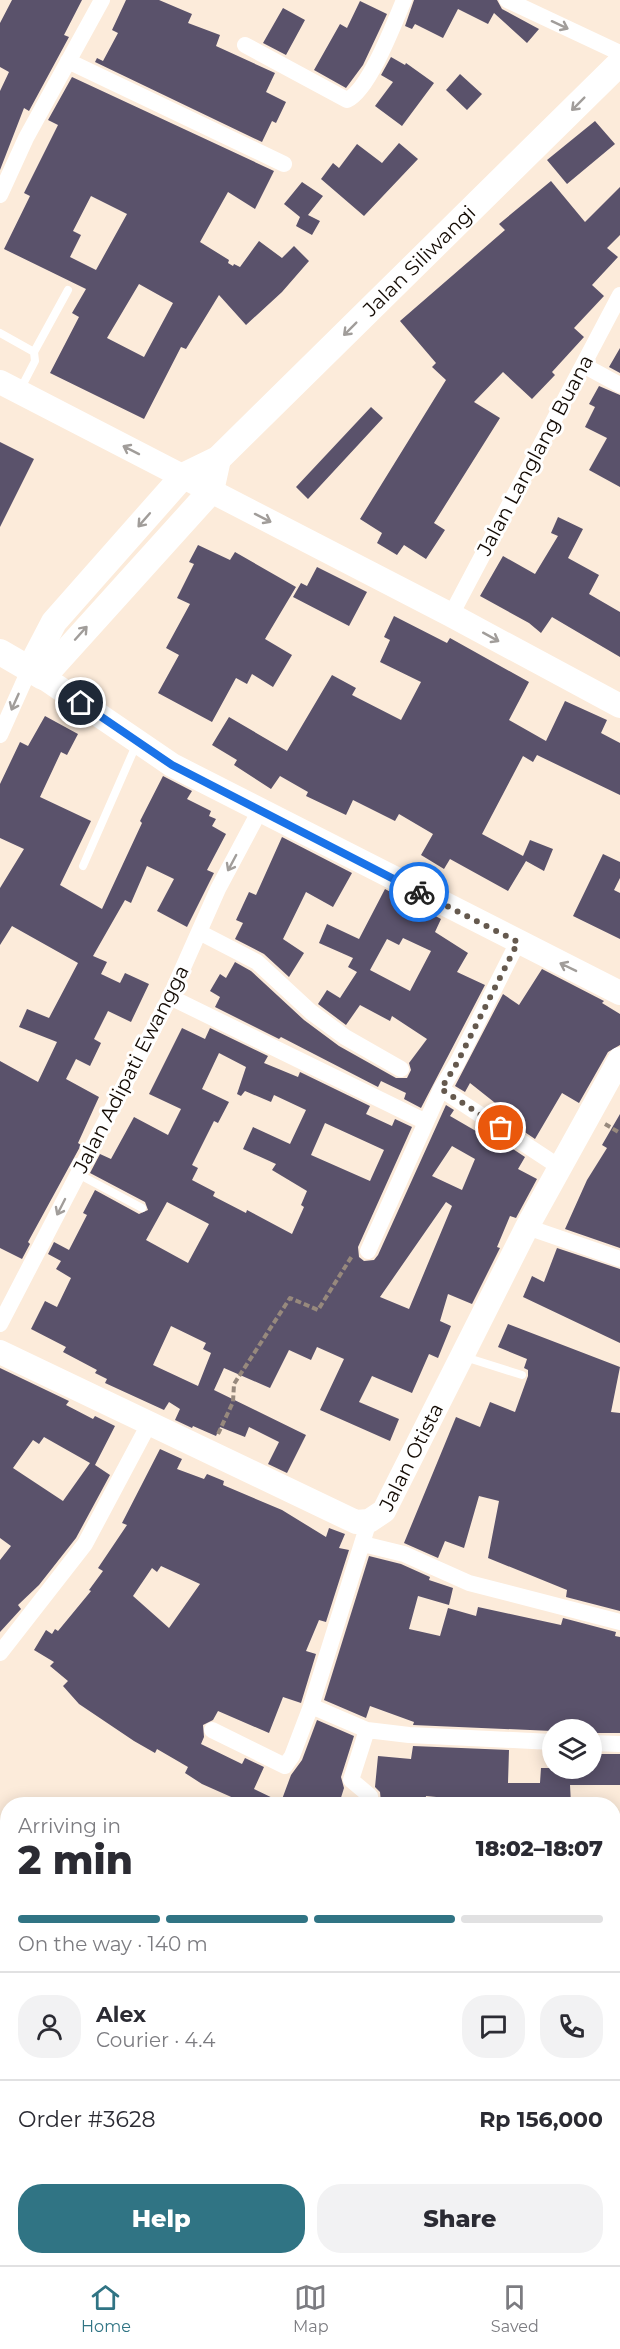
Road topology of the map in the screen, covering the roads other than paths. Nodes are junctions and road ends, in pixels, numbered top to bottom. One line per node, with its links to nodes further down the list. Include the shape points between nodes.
1 (102, 0): 6 (street)
2 (404, 0): 4 (street, via 379,57 355,96 347,100)
3 (507, 0): 5 (street, one-way to 5)
4 (244, 45)
5 (620, 53)
6 (68, 61): 8 (street); 9 (street)
7 (620, 63): 17 (main road, Jalan Siliwangi, one-way to 17)
8 (284, 164)
9 (0, 195)
10 (68, 290): 13 (lane)
11 (620, 295): 14 (street, Jalan Langlang Buana)
12 (0, 333): 13 (lane)
13 (34, 352): 16 (lane, via 35,361)
14 (583, 364): 15 (street); 20 (street, Jalan Langlang Buana)
15 (620, 385)
16 (10, 387): 18 (street, one-way to 16)
17 (218, 459): 18 (main road, Jalan Siliwangi); 19 (main road)
18 (183, 476): 19 (street); 22 (main road, Jalan Siliwangi, one-way to 22, via 54,622)
19 (211, 491): 20 (street, one-way to 20); 22 (main road, one-way to 19)
20 (451, 615): 23 (street, one-way to 23)
21 (0, 652): 22 (main road)
22 (37, 673): 24 (street, one-way to 24); 25 (street)
23 (620, 706)
24 (0, 735)
25 (138, 742): 26 (street); 27 (lane)
26 (259, 812): 28 (street, Jalan Adipati Ewangga, one-way to 28); 29 (street)
27 (83, 866)
28 (199, 932): 31 (street, Jalan Adipati Ewangga); 33 (street, via 257,962 311,1012)
29 (518, 942): 30 (street, one-way to 29); 34 (street)
30 (620, 993)
31 (170, 997): 35 (street); 37 (street, Jalan Adipati Ewangga)
32 (620, 1059): 36 (street, Jalan Otista)
33 (400, 1069)
34 (441, 1089): 35 (street); 36 (street)
35 (424, 1121): 40 (street)
36 (561, 1168): 39 (street, Jalan Otista)
37 (78, 1174): 38 (lane); 42 (street, Jalan Adipati Ewangga, one-way to 42)
38 (142, 1208)
39 (527, 1227): 41 (street); 44 (street, Jalan Otista)
40 (368, 1251)
41 (620, 1259)
42 (0, 1324)
43 (0, 1352): 46 (street, Jalan Otista)
44 (461, 1356): 45 (lane); 47 (street, Jalan Otista, via 384,1511)
45 (522, 1375)
46 (150, 1422): 47 (street, Jalan Otista, via 356,1522); 49 (street, via 85,1544)
47 (366, 1533): 48 (street, via 469,1583); 50 (street)
48 (620, 1622)
49 (0, 1653)
50 (311, 1707): 51 (street, via 285,1766); 52 (street)
51 (212, 1730)
52 (367, 1730): 53 (street); 56 (street, via 351,1780)
53 (542, 1742)
54 (602, 1743): 55 (street)
55 (620, 1744)
56 (370, 1797)

